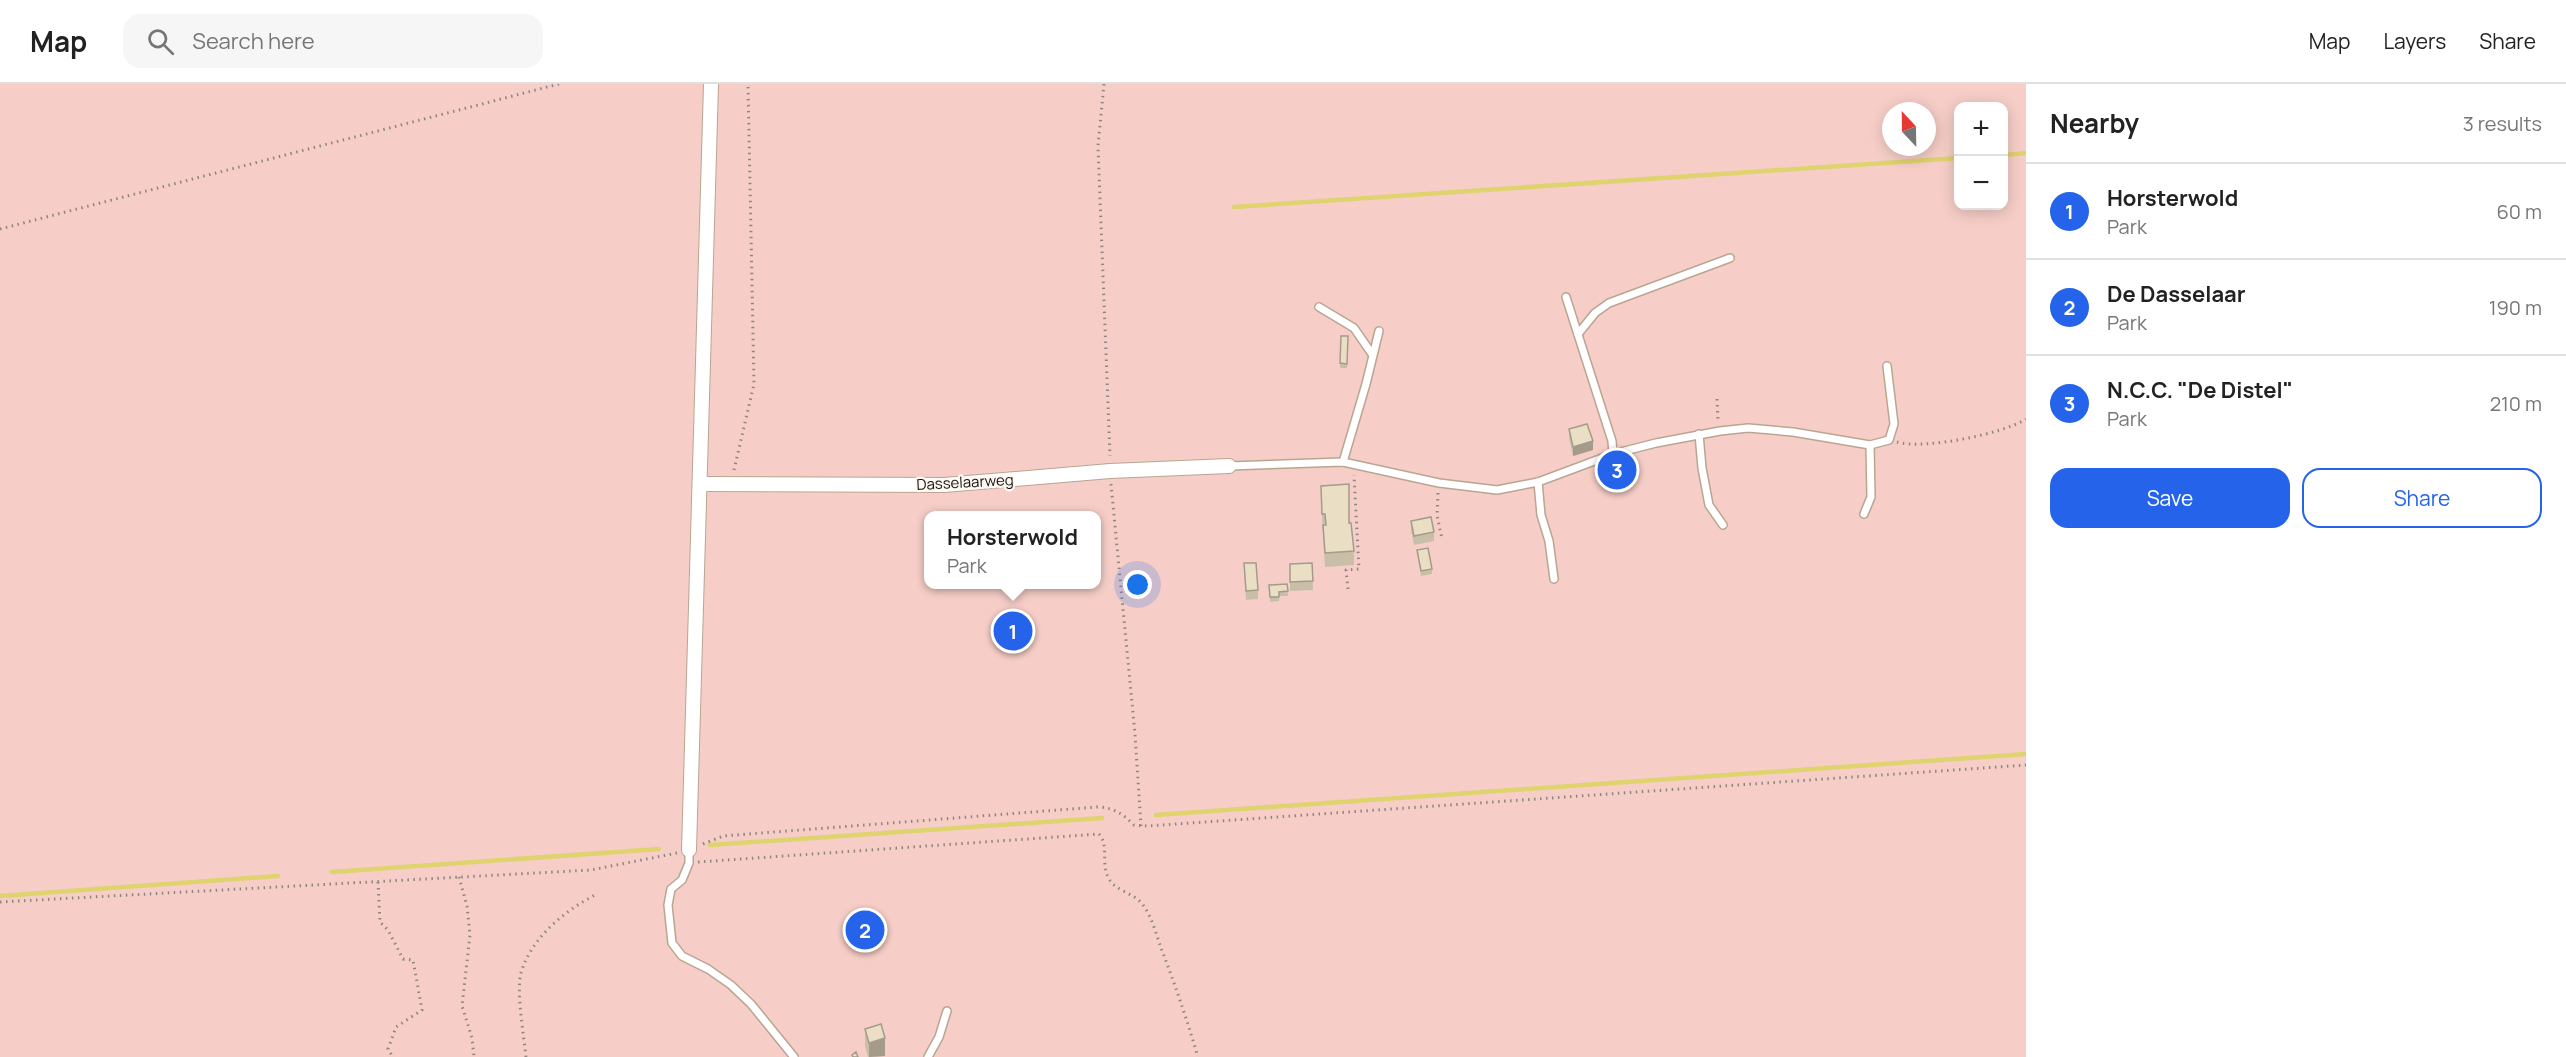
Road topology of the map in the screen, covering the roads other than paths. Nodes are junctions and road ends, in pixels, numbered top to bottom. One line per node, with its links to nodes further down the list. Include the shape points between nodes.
1 (711, 84): 15 (street)
2 (1730, 258): 6 (lane, via 1609,303)
3 (1566, 297): 6 (lane)
4 (1319, 307): 7 (lane, via 1354,328)
5 (1379, 331): 7 (lane)
6 (1578, 334): 11 (lane)
7 (1372, 354): 12 (lane)
8 (1887, 366): 10 (lane, via 1894,424 1889,440)
9 (1699, 434): 10 (lane, via 1748,428); 11 (lane); 17 (lane, via 1709,505)
10 (1870, 445): 16 (lane, via 1871,497)
11 (1613, 454): 14 (lane)
12 (1343, 462): 13 (lane); 14 (lane, via 1439,483 1497,490)
13 (1229, 466): 15 (street, Dasselaarweg, via 944,485)
14 (1538, 482): 18 (lane)
15 (701, 484): 19 (street)
16 (1864, 514)
17 (1723, 525)
18 (1554, 579)
19 (689, 857): 21 (lane, via 682,880 671,889 668,905 672,943 682,956 731,985)
20 (947, 1011): 22 (lane)
21 (794, 1057)
22 (928, 1057)

